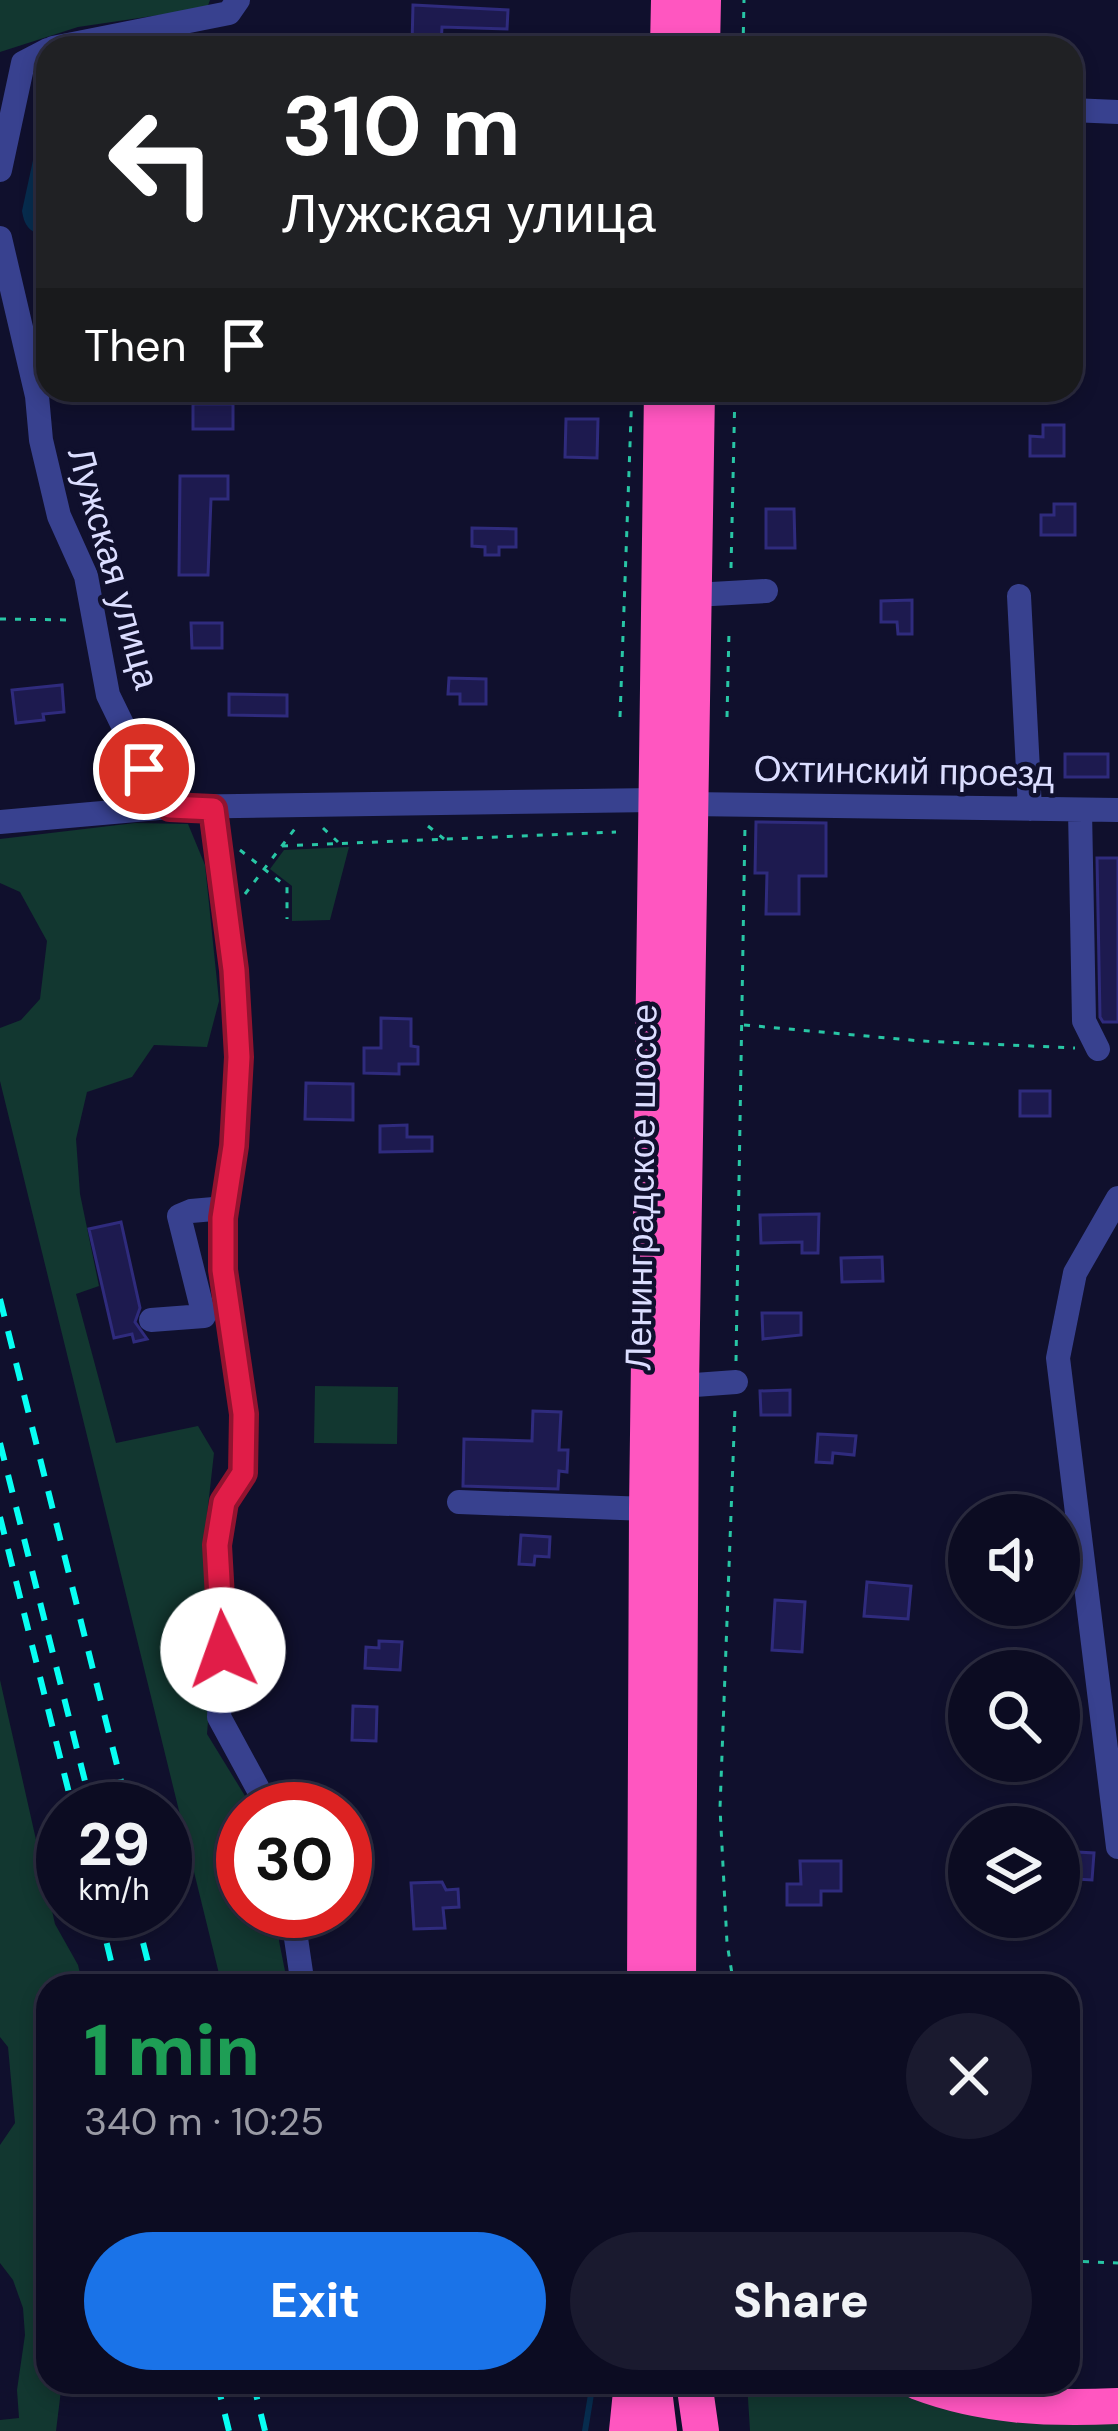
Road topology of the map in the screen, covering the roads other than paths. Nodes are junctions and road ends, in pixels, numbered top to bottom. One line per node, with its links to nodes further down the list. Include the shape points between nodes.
1 (238, 0): 4 (street, via 230,13)
2 (669, 0): 5 (highway)
3 (703, 0): 6 (highway)
4 (115, 36)
5 (668, 36)
6 (702, 36)
7 (12, 67): 10 (street)
8 (1083, 111): 9 (street)
9 (1118, 112)
10 (0, 170)
11 (0, 238): 12 (street, Лужская улица)
12 (36, 392)
13 (38, 402): 20 (street, Лужская улица, via 58,516 86,576 108,695)
14 (662, 402): 19 (highway, Ленинградское шоссе)
15 (697, 402): 17 (highway, Ленинградское шоссе)
16 (766, 591): 17 (street)
17 (694, 595): 19 (highway, Ленинградское шоссе)
18 (1019, 596): 22 (street)
19 (671, 802): 21 (street, Охтинский проезд); 22 (street, Охтинский проезд); 31 (highway, Ленинградское шоссе); 33 (highway, Ленинградское шоссе)
20 (170, 807): 21 (street, Охтинский проезд); 25 (street)
21 (213, 809): 28 (street, via 239,1057)
22 (1030, 809): 24 (street, Охтинский проезд)
23 (1118, 809): 24 (street, Охтинский проезд)
24 (1080, 810): 26 (street, via 1084,1021)
25 (0, 821)
26 (1098, 1049)
27 (1118, 1198): 35 (street, via 1076,1273 1058,1358)
28 (225, 1208): 29 (street, via 179,1216 204,1316); 34 (street, via 223,1270 244,1414 243,1473 224,1502 217,1545 219,1717)
29 (151, 1320)
30 (736, 1382): 31 (street)
31 (681, 1385): 39 (highway, Ленинградское шоссе)
32 (459, 1502): 33 (street)
33 (647, 1509): 38 (highway, Ленинградское шоссе)
34 (254, 1782)
35 (1118, 1846)
36 (296, 1938): 37 (street)
37 (301, 1974)
38 (645, 1974)
39 (678, 1974)
40 (631, 2394): 45 (highway)
41 (654, 2394): 46 (highway)
42 (695, 2394): 47 (highway)
43 (951, 2394): 44 (highway, via 1016,2406)
44 (1118, 2406)
45 (627, 2431)
46 (659, 2431)
47 (700, 2431)

